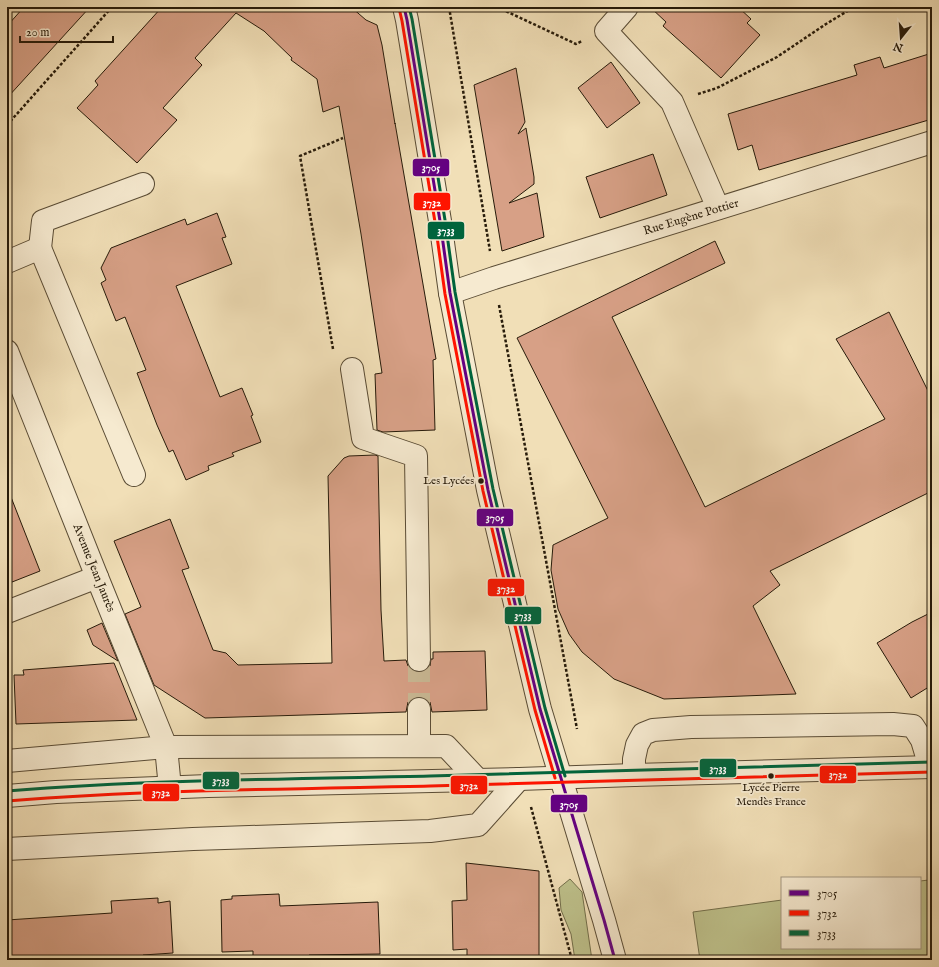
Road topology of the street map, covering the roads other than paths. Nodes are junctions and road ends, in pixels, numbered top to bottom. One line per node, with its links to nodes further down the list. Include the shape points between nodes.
1 (404, 7): 8 (street)
2 (627, 7): 5 (street, via 606,31 672,102)
3 (932, 142): 5 (street, Rue Eugène Pottier)
4 (143, 184): 6 (street, via 43,221)
5 (718, 208): 8 (street, Rue Eugène Pottier)
6 (40, 248): 7 (street); 11 (street)
7 (7, 262)
8 (450, 293): 21 (street, via 488,490 540,709)
9 (7, 351): 12 (street, Avenue Jean Jaurès)
10 (352, 370): 14 (street, via 363,438 416,456)
11 (134, 475)
12 (97, 577): 13 (street); 17 (street, Avenue Jean Jaurès)
13 (7, 612)
14 (419, 660)
15 (419, 709): 16 (street)
16 (419, 746): 17 (street); 23 (street, via 446,746)
17 (166, 747): 18 (street); 24 (street, Avenue Jean Jaurès)
18 (7, 760)
19 (931, 766): 20 (street); 20 (street, via 922,740 913,726 893,724 691,727 653,730 643,734 637,745)
20 (634, 775): 21 (street)
21 (560, 777): 22 (street); 27 (street)
22 (518, 779): 23 (street); 26 (street, via 478,825 430,831 193,839)
23 (478, 780): 24 (street)
24 (170, 788): 25 (street)
25 (7, 796)
26 (7, 849)
27 (616, 960)

